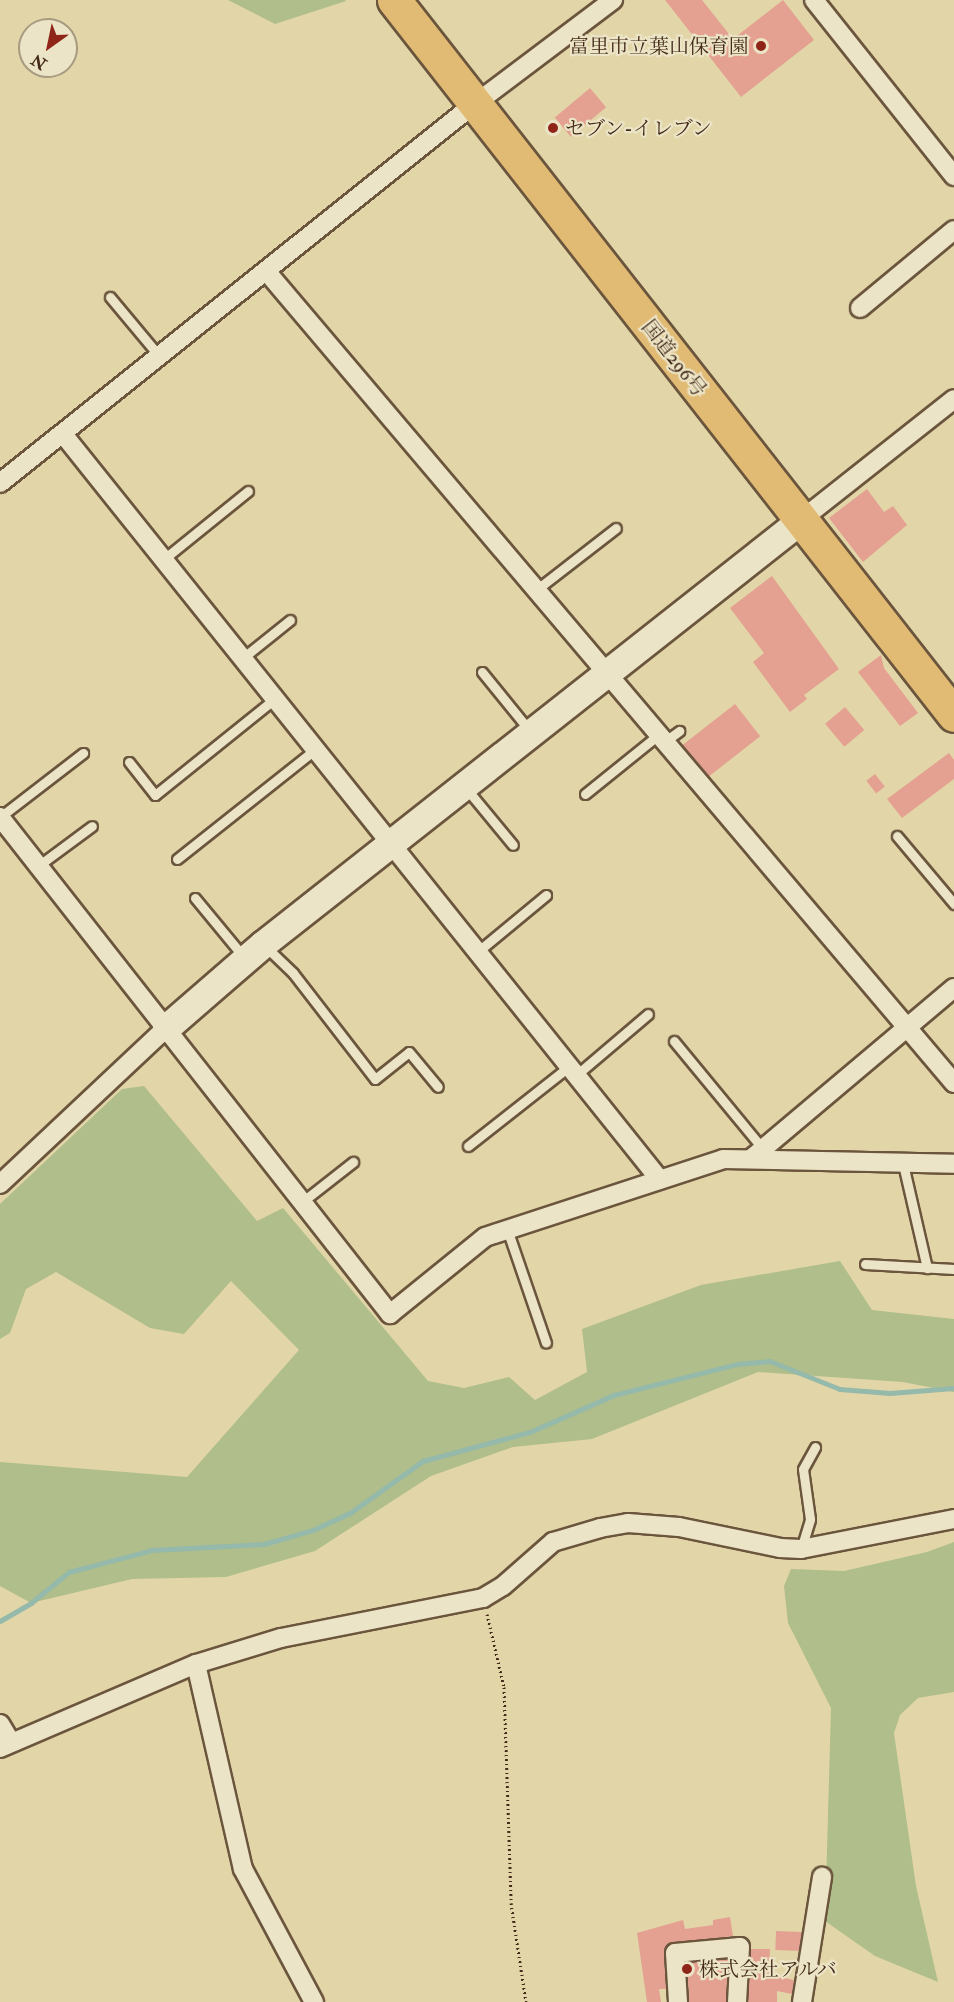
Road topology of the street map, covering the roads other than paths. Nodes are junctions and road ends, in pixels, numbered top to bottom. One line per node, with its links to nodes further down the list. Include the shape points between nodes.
1 (613, 0): 4 (street)
2 (814, 0): 5 (street)
3 (399, 2): 4 (highway, 国道296号)
4 (476, 104): 7 (street); 15 (highway, 国道296号)
5 (954, 176)
6 (954, 230): 9 (street)
7 (267, 272): 10 (street); 18 (street)
8 (110, 297): 10 (lane)
9 (860, 308)
10 (160, 357): 12 (street)
11 (954, 399): 15 (street)
12 (63, 434): 13 (street); 17 (street)
13 (0, 483)
14 (248, 491): 17 (lane)
15 (801, 520): 22 (street); 24 (highway, 国道296号)
16 (616, 528): 18 (lane)
17 (164, 559): 20 (street)
18 (536, 590): 22 (street)
19 (290, 620): 20 (lane)
20 (244, 657): 23 (street)
21 (482, 672): 26 (lane)
22 (604, 674): 26 (street); 27 (street)
23 (277, 698): 28 (street); 30 (lane, via 155,795)
24 (954, 715)
25 (679, 730): 27 (lane)
26 (531, 732): 31 (street)
27 (660, 740): 32 (lane); 47 (street)
28 (316, 749): 36 (street); 38 (lane)
29 (82, 753): 33 (lane)
30 (129, 762)
31 (463, 785): 36 (street); 37 (lane)
32 (585, 794)
33 (0, 817): 39 (street)
34 (92, 826): 39 (lane)
35 (897, 836): 42 (lane)
36 (389, 844): 43 (street); 44 (street)
37 (513, 845)
38 (177, 859)
39 (38, 866): 48 (street)
40 (546, 895): 44 (lane)
41 (195, 898): 43 (lane)
42 (954, 904)
43 (255, 952): 48 (street); 52 (lane, via 293,973 375,1079 409,1052)
44 (477, 952): 50 (street)
45 (954, 987): 47 (street)
46 (648, 1014): 50 (lane)
47 (907, 1027): 51 (street); 54 (street)
48 (166, 1028): 59 (street); 60 (street)
49 (674, 1041): 54 (lane)
50 (571, 1073): 53 (lane); 58 (street)
51 (954, 1083)
52 (438, 1087)
53 (468, 1146)
54 (757, 1154): 56 (street); 58 (street, via 723,1159)
55 (353, 1162): 60 (lane)
56 (903, 1164): 57 (street); 63 (lane)
57 (954, 1164)
58 (660, 1180): 61 (street)
59 (0, 1184)
60 (302, 1202): 61 (street, via 390,1314 485,1237)
61 (507, 1229): 65 (lane)
62 (865, 1264): 63 (lane)
63 (927, 1268): 64 (lane)
64 (954, 1269)
65 (546, 1343)
66 (815, 1447): 68 (lane, via 803,1469 810,1519)
67 (954, 1519): 68 (street)
68 (801, 1549): 69 (street, via 679,1527 628,1523 553,1542 503,1586 483,1598 281,1638)
69 (195, 1664): 71 (street); 73 (street, via 243,1869)
70 (0, 1724): 71 (street)
71 (5, 1745)
72 (822, 1877): 76 (street)
73 (314, 2002)
74 (678, 2002): 75 (street, via 675,1953 740,1947)
75 (737, 2002)
76 (802, 2002)

